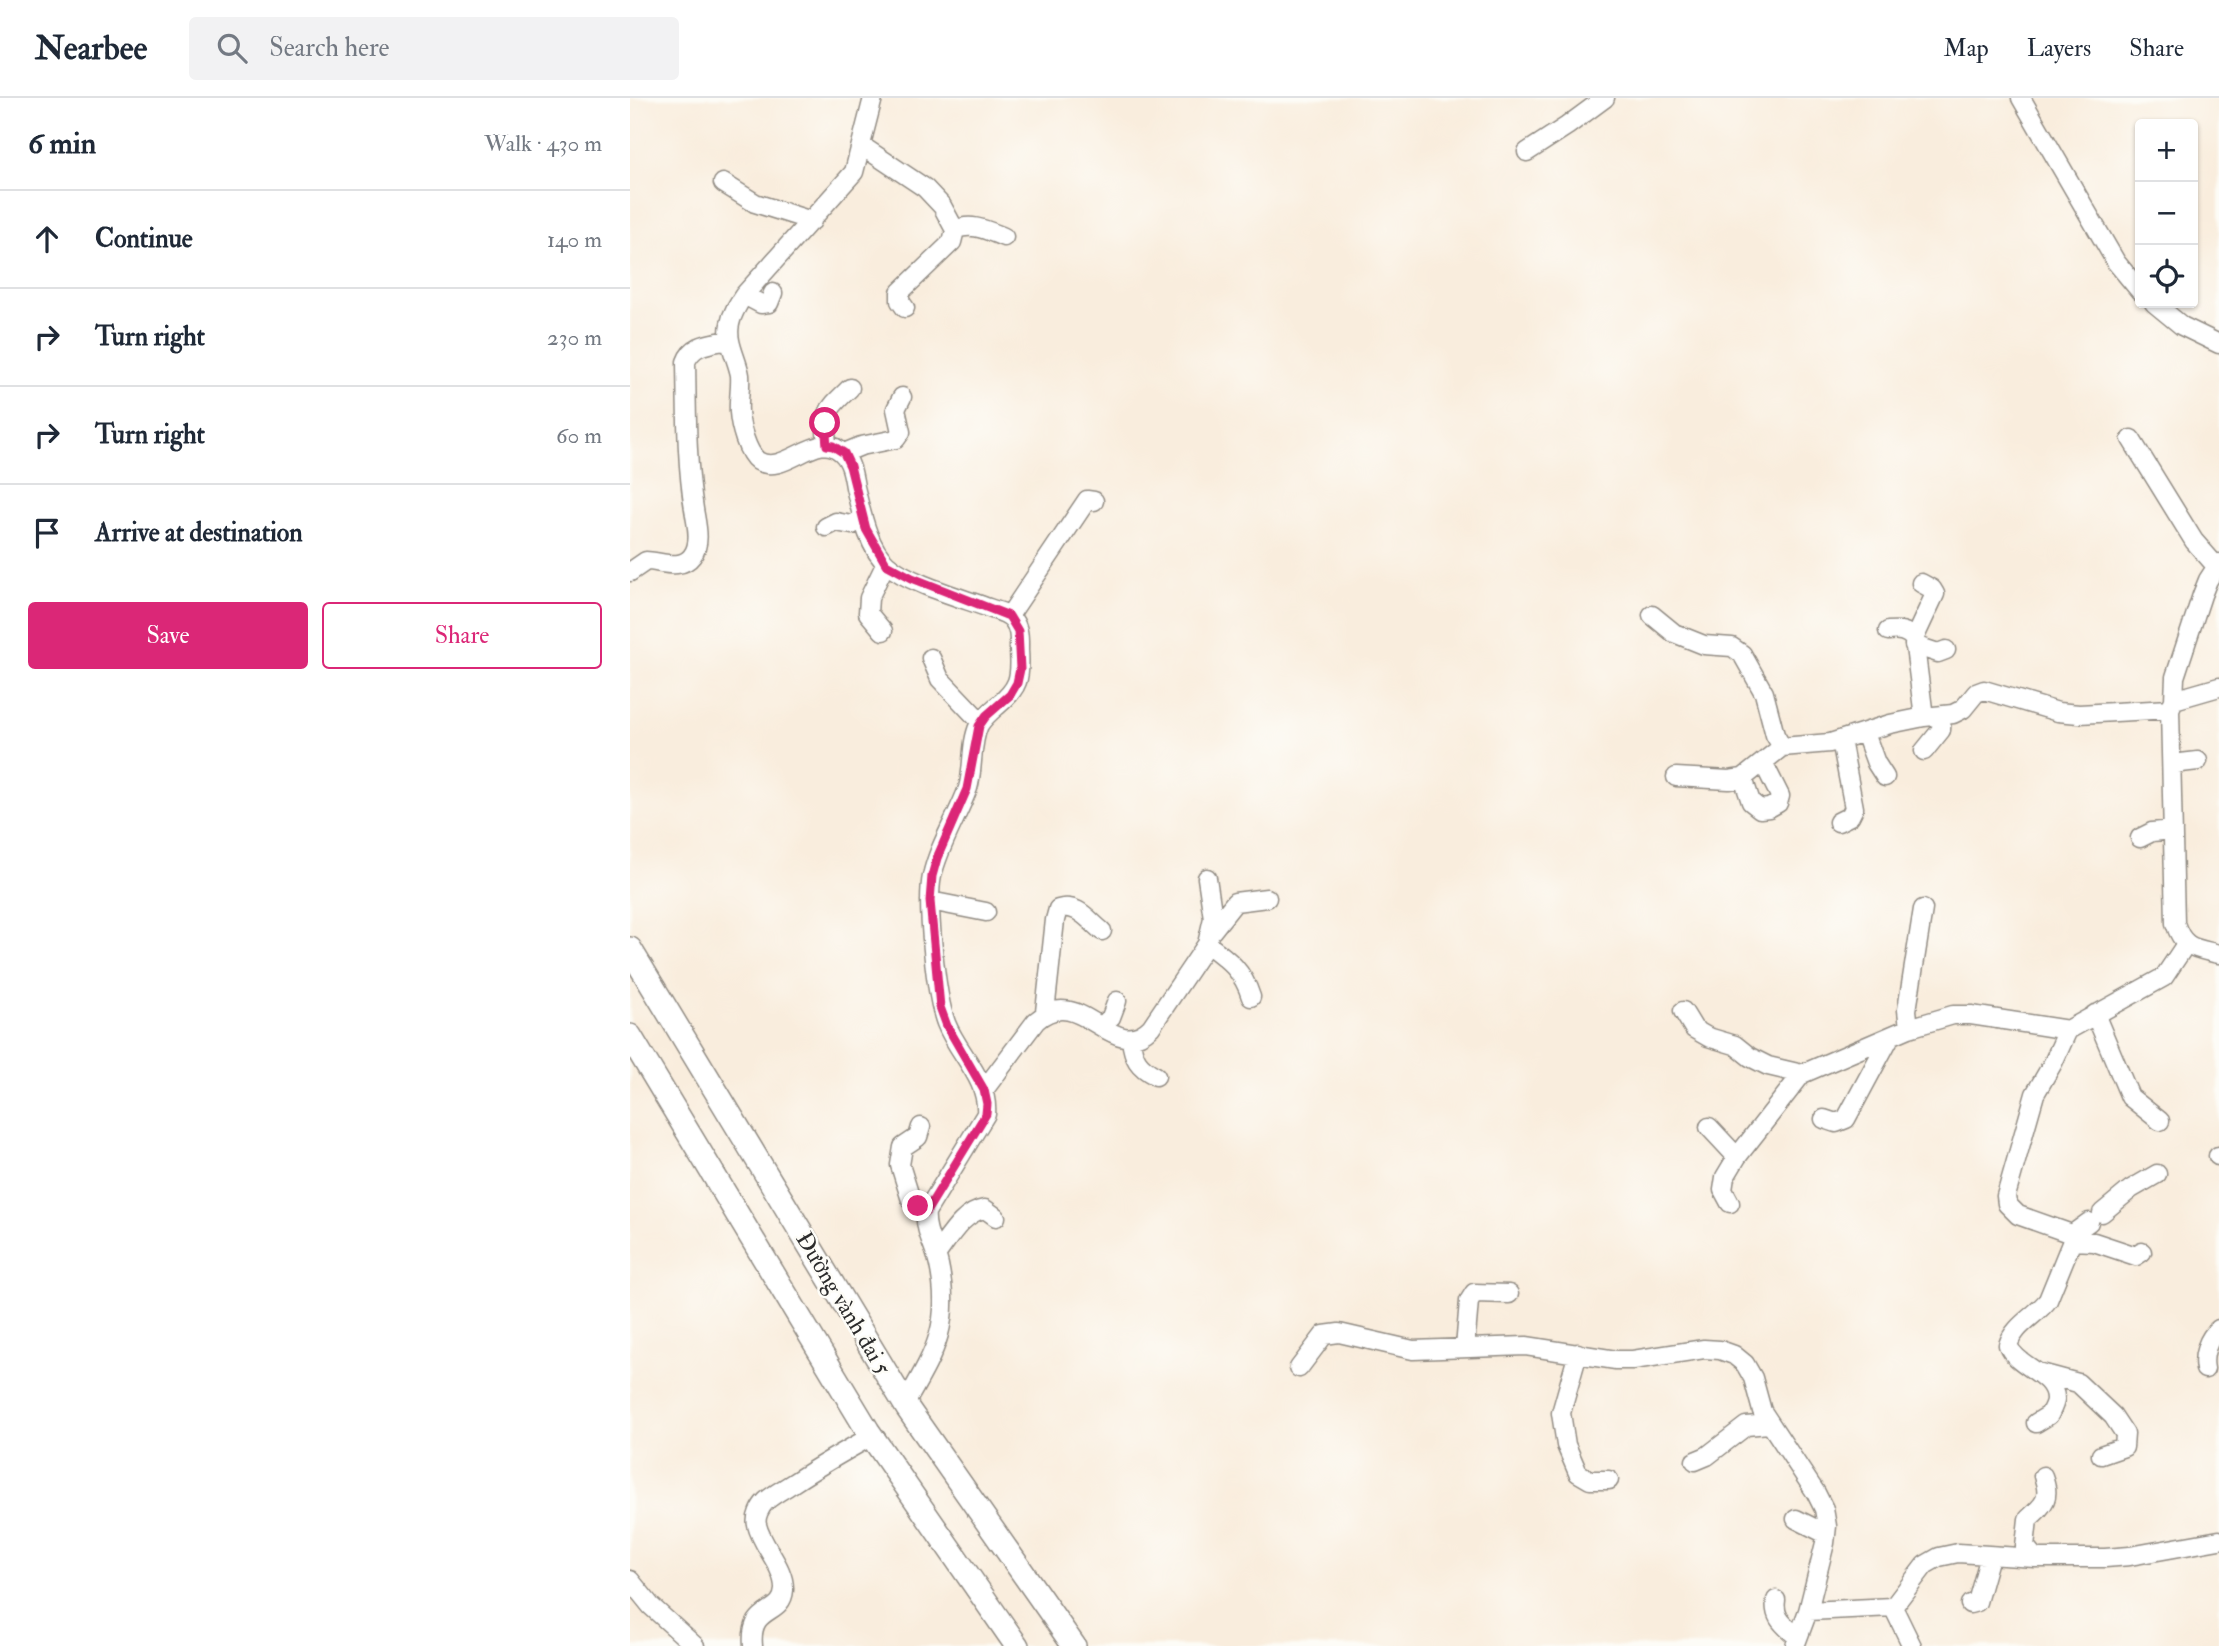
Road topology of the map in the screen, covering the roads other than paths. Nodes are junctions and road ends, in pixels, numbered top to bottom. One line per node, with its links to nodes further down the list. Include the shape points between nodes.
1 (873, 98): 4 (street)
2 (1605, 98): 5 (street)
3 (2021, 98): 10 (street, via 2116,262)
4 (862, 146): 7 (street, via 854,172); 8 (street, via 925,188)
5 (1527, 152)
6 (723, 184): 7 (street, via 755,203)
7 (812, 221): 12 (street)
8 (955, 230): 9 (street, via 980,227); 13 (street, via 952,242 900,292)
9 (1004, 237)
10 (2135, 285)
11 (773, 293): 12 (street, via 769,303 761,304)
12 (744, 295): 15 (street, via 734,310)
13 (905, 308)
14 (2160, 308): 16 (street, via 2182,326)
15 (729, 340): 20 (street, via 739,373 740,419 757,460 779,462); 27 (street, via 696,347 686,362 688,469 696,546 683,563 646,561)
16 (2219, 344)
17 (850, 388): 20 (street, via 828,409)
18 (902, 397): 21 (street, via 896,410 901,432 896,439)
19 (2131, 439): 26 (street, via 2194,541)
20 (827, 445): 21 (street)
21 (844, 453): 23 (street)
22 (1094, 500): 30 (street, via 1087,500)
23 (862, 518): 24 (street); 25 (street)
24 (826, 527)
25 (886, 564): 30 (street); 31 (street, via 869,598 868,613)
26 (2218, 565): 37 (street, via 2204,587 2175,677)
27 (630, 572)
28 (1921, 583): 33 (street, via 1935,594)
29 (1652, 615): 42 (street, via 1674,633 1704,645 1732,647 1742,654 1764,693)
30 (1009, 616): 39 (street, via 1018,631 1017,683)
31 (883, 631)
32 (1888, 631): 33 (street, via 1909,633)
33 (1914, 642): 34 (street, via 1938,653); 38 (street)
34 (1946, 650)
35 (931, 658): 39 (street, via 940,679)
36 (2219, 687): 37 (street)
37 (2172, 704): 38 (street, via 2079,714 1984,690 1954,714); 46 (street)
38 (1933, 716): 40 (street); 43 (street, via 1941,730)
39 (981, 722): 55 (street, via 967,789 937,858)
40 (1865, 733): 41 (street); 48 (street)
41 (1841, 740): 42 (street); 50 (street, via 1854,808)
42 (1782, 747): 45 (street)
43 (1924, 751)
44 (2198, 761): 46 (street)
45 (1763, 762): 49 (street); 49 (street, via 1780,796 1778,803 1759,809 1751,802)
46 (2172, 764): 51 (street)
47 (1676, 777): 49 (street)
48 (1885, 777)
49 (1743, 778)
50 (1838, 822)
51 (2173, 830): 52 (street); 60 (street, via 2175,923)
52 (2140, 838)
53 (1207, 878): 59 (street, via 1213,918)
54 (1267, 898): 59 (street, via 1235,902)
55 (930, 901): 57 (street); 76 (street, via 940,1007)
56 (1923, 909): 69 (street, via 1907,1010)
57 (986, 912)
58 (1102, 931): 66 (street, via 1081,911 1058,909)
59 (1209, 937): 63 (street, via 1238,970); 73 (street, via 1151,1027)
60 (2186, 944): 62 (street); 67 (street, via 2164,977)
61 (630, 949): 96 (main road, Đường vành đai 5)
62 (2219, 954)
63 (1251, 997)
64 (1118, 1001): 68 (street)
65 (1683, 1011): 74 (street, via 1693,1029 1735,1045 1768,1066)
66 (1045, 1012): 68 (street, via 1072,1010); 76 (street)
67 (2095, 1014): 70 (street); 78 (street, via 2130,1097)
68 (1102, 1026): 73 (street)
69 (1909, 1028): 70 (street, via 1953,1015 1971,1015); 72 (street)
70 (2068, 1030): 86 (street, via 2035,1094 2006,1196 2018,1215)
71 (630, 1036): 99 (main road, Đường vành đai 5)
72 (1890, 1037): 74 (street); 77 (street, via 1846,1119 1836,1123)
73 (1131, 1039): 75 (street, via 1132,1055 1142,1069)
74 (1801, 1074): 81 (street)
75 (1156, 1076)
76 (984, 1090): 84 (street, via 986,1114)
77 (1824, 1119)
78 (2160, 1121)
79 (921, 1127): 84 (street, via 918,1137 903,1147 900,1165 911,1200)
80 (1709, 1127): 81 (street)
81 (1737, 1157): 83 (street, via 1723,1190)
82 (2157, 1174): 86 (street)
83 (1730, 1203)
84 (926, 1212): 88 (street)
85 (996, 1217): 88 (street, via 985,1209 975,1210)
86 (2071, 1238): 87 (street, via 2136,1256); 95 (street, via 2048,1300 2008,1345 2011,1353)
87 (2142, 1252)
88 (936, 1255): 96 (street, via 943,1284 941,1332)
89 (1509, 1294): 91 (street, via 1474,1293 1469,1301)
90 (2219, 1329): 94 (street, via 2211,1335 2203,1360)
91 (1465, 1348): 92 (street, via 1526,1346); 93 (street, via 1413,1350 1339,1333 1324,1335)
92 (1578, 1353): 98 (street, via 1616,1360 1704,1349 1734,1355 1753,1378); 103 (street, via 1562,1412 1566,1445 1578,1473)
93 (1299, 1368)
94 (2205, 1369)
95 (2034, 1371): 97 (street, via 2051,1387 2055,1400 2049,1415); 100 (street, via 2078,1383 2113,1416 2125,1434 2124,1447)
96 (905, 1405): 118 (main road, Đường vành đai 5)
97 (2036, 1423)
98 (1769, 1424): 101 (street, via 1746,1426); 105 (street, via 1816,1493 1824,1509)
99 (872, 1436): 116 (street, via 765,1502 757,1513 757,1525 784,1593 778,1604 754,1623); 117 (main road, Đường vành đai 5)
100 (2101, 1455)
101 (1695, 1461)
102 (2043, 1476): 108 (street, via 2048,1489 2044,1505 2028,1519 2025,1546)
103 (1609, 1480)
104 (1796, 1519): 105 (street)
105 (1826, 1534): 113 (street)
106 (2219, 1540): 108 (street, via 2130,1556)
107 (1990, 1556): 108 (street); 111 (street, via 1978,1602); 112 (street, via 1958,1553 1939,1557 1925,1565)
108 (2035, 1558)
109 (630, 1580): 115 (street)
110 (1776, 1600): 114 (street, via 1777,1619)
111 (1970, 1604)
112 (1893, 1607): 113 (street); 119 (street)
113 (1808, 1611): 114 (street)
114 (1797, 1642)
115 (695, 1646)
116 (752, 1646)
117 (1017, 1646)
118 (1074, 1646)
119 (1912, 1646)

